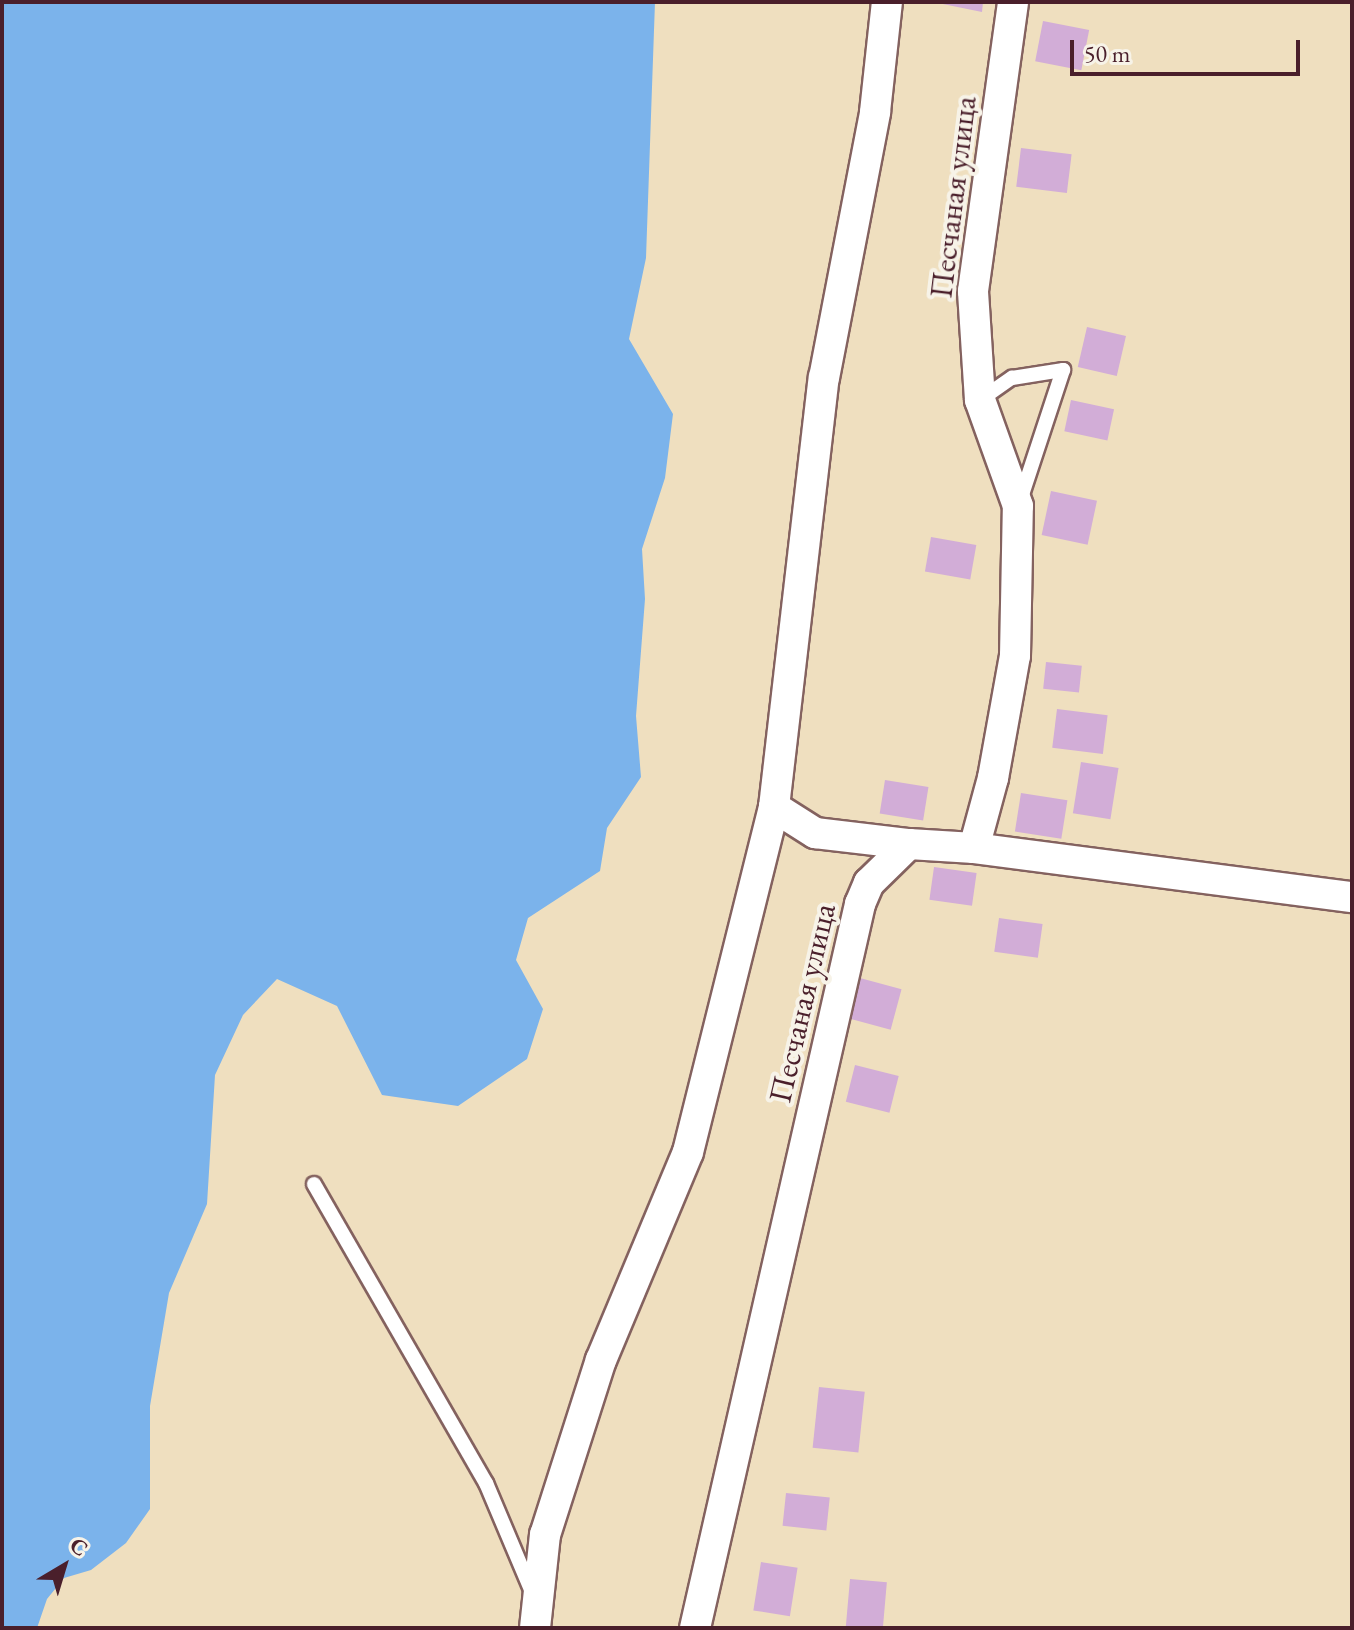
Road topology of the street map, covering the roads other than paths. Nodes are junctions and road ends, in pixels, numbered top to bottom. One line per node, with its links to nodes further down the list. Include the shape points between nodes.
1 (887, 2): 5 (street, via 875,112 824,378)
2 (1013, 2): 3 (street, Песчаная улица, via 973,291)
3 (980, 400): 4 (street, Песчаная улица); 4 (lane, via 1012,378 1063,370)
4 (1018, 506): 7 (street, Песчаная улица, via 1015,656)
5 (774, 807): 6 (street, via 815,833); 10 (street, via 688,1152 601,1360 545,1535)
6 (909, 844): 7 (street); 11 (street, Песчаная улица, via 869,883 860,904)
7 (974, 848): 8 (street)
8 (1352, 897)
9 (314, 1184): 10 (lane, via 486,1483)
10 (536, 1617)
11 (695, 1628)

